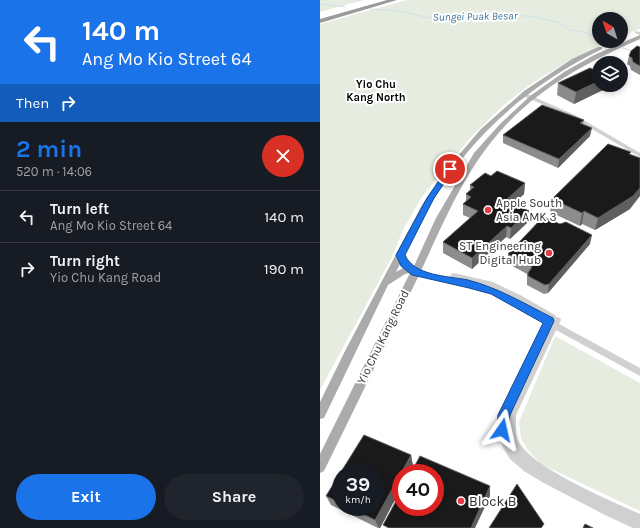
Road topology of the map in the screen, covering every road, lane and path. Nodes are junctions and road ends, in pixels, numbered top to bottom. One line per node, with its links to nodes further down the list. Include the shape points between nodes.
1 (381, 0): 5 (highway)
2 (394, 0): 4 (highway)
3 (404, 0): 4 (highway)
4 (361, 10): 6 (highway)
5 (320, 17)
6 (320, 21)
7 (639, 34): 8 (main road, Yio Chu Kang Road); 11 (main road, Yio Chu Kang Road, via 566,73)
8 (628, 37)
9 (601, 48): 10 (main road, Yio Chu Kang Road, via 558,70)
10 (523, 94): 11 (street); 15 (main road, Yio Chu Kang Road, via 470,144 450,169)
11 (532, 98): 12 (street, via 573,116); 16 (main road, Yio Chu Kang Road, via 502,124 478,153 440,218)
12 (640, 155)
13 (539, 217): 14 (street)
14 (550, 222)
15 (400, 255): 16 (main road, via 404,264); 17 (main road, Yio Chu Kang Road)
16 (414, 270): 17 (main road, via 400,273); 18 (street, via 494,292); 22 (main road, Yio Chu Kang Road)
17 (384, 286): 21 (main road, Yio Chu Kang Road)
18 (553, 320): 19 (street); 20 (street); 23 (street, via 512,415 511,430 514,443 521,454 534,465); 24 (street, via 504,415 502,430 505,444 516,459 527,467 576,495)
19 (640, 367)
20 (640, 372)
21 (320, 414)
22 (320, 467)
23 (640, 519)
24 (640, 526)

